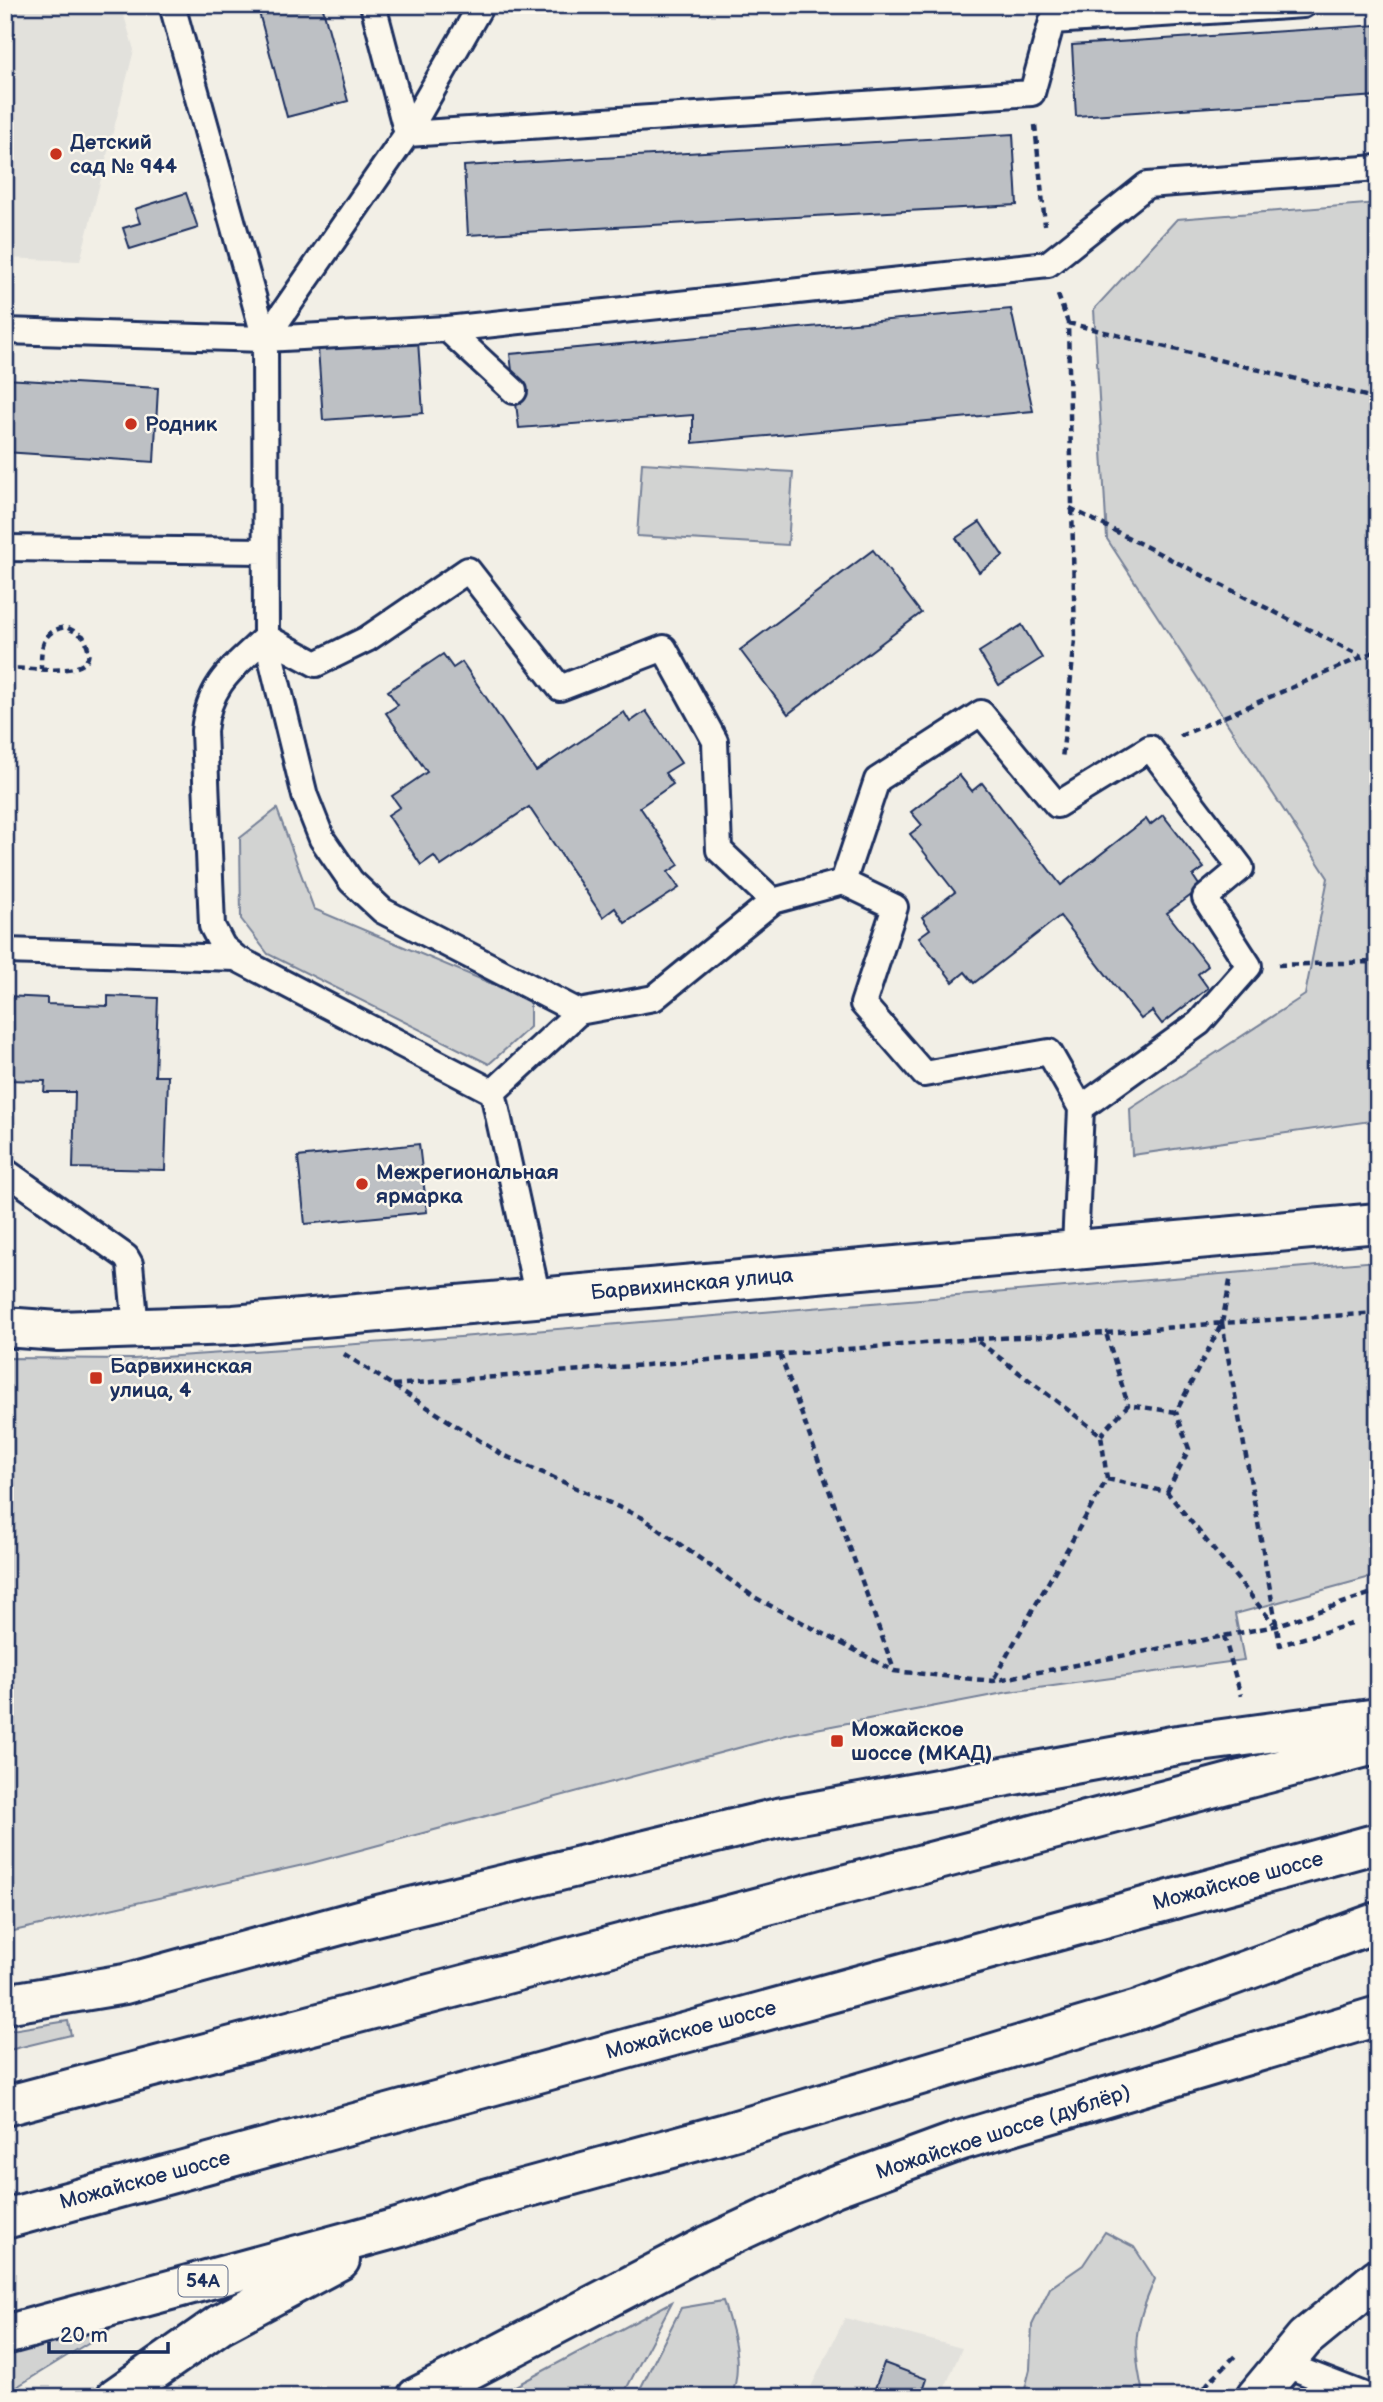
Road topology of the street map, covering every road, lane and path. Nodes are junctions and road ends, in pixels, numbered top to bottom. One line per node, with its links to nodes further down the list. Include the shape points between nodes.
1 (172, 5): 12 (lane)
2 (373, 5): 6 (lane)
3 (481, 5): 6 (lane)
4 (1303, 5): 5 (lane, via 1052,20)
5 (1032, 93): 6 (lane); 8 (path)
6 (407, 134): 12 (lane)
7 (1378, 168): 8 (lane, via 1147,186)
8 (1048, 264): 9 (path); 10 (lane)
9 (1068, 323): 14 (path); 15 (path)
10 (447, 328): 12 (lane); 13 (lane)
11 (5, 331): 12 (lane)
12 (265, 339): 17 (lane)
13 (514, 391)
14 (1378, 399)
15 (1070, 508): 20 (path); 24 (path, via 1074,640)
16 (5, 548): 17 (lane)
17 (264, 551): 18 (lane)
18 (266, 636): 26 (lane, via 316,664 367,639 468,570 560,688 664,649 715,741 719,850); 29 (lane, via 222,678 206,709 212,926 223,947); 32 (lane, via 305,796 322,839 351,881 383,911)
19 (1378, 650): 20 (path)
20 (1361, 656): 23 (path)
21 (41, 669): 21 (path, via 72,670 83,664 88,650 83,636 66,627 51,631 43,642); 22 (path)
22 (5, 670)
23 (1150, 748): 24 (lane); 31 (lane, via 1241,868 1205,898)
24 (1057, 806): 25 (lane, via 981,713 877,780)
25 (844, 882): 26 (lane); 34 (lane, via 895,908 863,1003 924,1074 1049,1052)
26 (773, 901): 32 (lane, via 654,998)
27 (5, 951): 29 (lane)
28 (1378, 953): 30 (path)
29 (236, 958): 33 (lane)
30 (1375, 964): 31 (path)
31 (1249, 966): 34 (lane, via 1199,1023)
32 (579, 1012): 33 (lane)
33 (493, 1092): 38 (lane)
34 (1081, 1108): 37 (lane)
35 (5, 1171): 43 (lane, via 126,1257)
36 (1378, 1223): 37 (main road, Барвихинская улица)
37 (1074, 1248): 38 (main road, Барвихинская улица)
38 (538, 1298): 40 (main road, Барвихинская улица)
39 (1378, 1313): 41 (path)
40 (335, 1318): 43 (main road, Барвихинская улица); 47 (path, via 344,1356)
41 (1222, 1324): 44 (path); 49 (path); 55 (path)
42 (5, 1327): 43 (main road, Барвихинская улица)
43 (136, 1329)
44 (1106, 1333): 45 (path); 48 (path)
45 (975, 1339): 46 (path); 50 (path)
46 (780, 1354): 47 (path); 57 (path)
47 (392, 1385): 57 (path, via 499,1453 643,1518 754,1597)
48 (1128, 1405): 49 (path); 50 (path)
49 (1176, 1412): 52 (path, via 1189,1449)
50 (1101, 1435): 51 (path)
51 (1107, 1479): 52 (path); 58 (path)
52 (1167, 1492): 55 (path)
53 (1378, 1591): 55 (path)
54 (1352, 1624): 55 (path, via 1280,1645)
55 (1275, 1626): 56 (path)
56 (1224, 1636): 58 (path); 60 (path)
57 (894, 1671): 58 (path)
58 (993, 1681)
59 (1378, 1718): 60 (main road)
60 (1251, 1734): 64 (main road, via 778,1818 366,1918)
61 (1378, 1744): 68 (main road)
62 (1378, 1843): 69 (main road, Можайское шоссе)
63 (1378, 1922): 70 (main road, via 1125,2014)
64 (125, 1984): 65 (main road); 66 (main road)
65 (5, 1991)
66 (5, 2004)
67 (1378, 2016): 75 (main road, Можайское шоссе (дублёр), via 962,2140 834,2187 705,2248)
68 (5, 2106)
69 (5, 2219)
70 (401, 2227): 72 (main road, 54А); 74 (main road, 54А, via 220,2324)
71 (1378, 2278): 73 (main road, via 1304,2338)
72 (5, 2335)
73 (1281, 2363): 76 (main road); 77 (lane)
74 (116, 2397)
75 (417, 2397)
76 (1256, 2397)
77 (1369, 2397)

